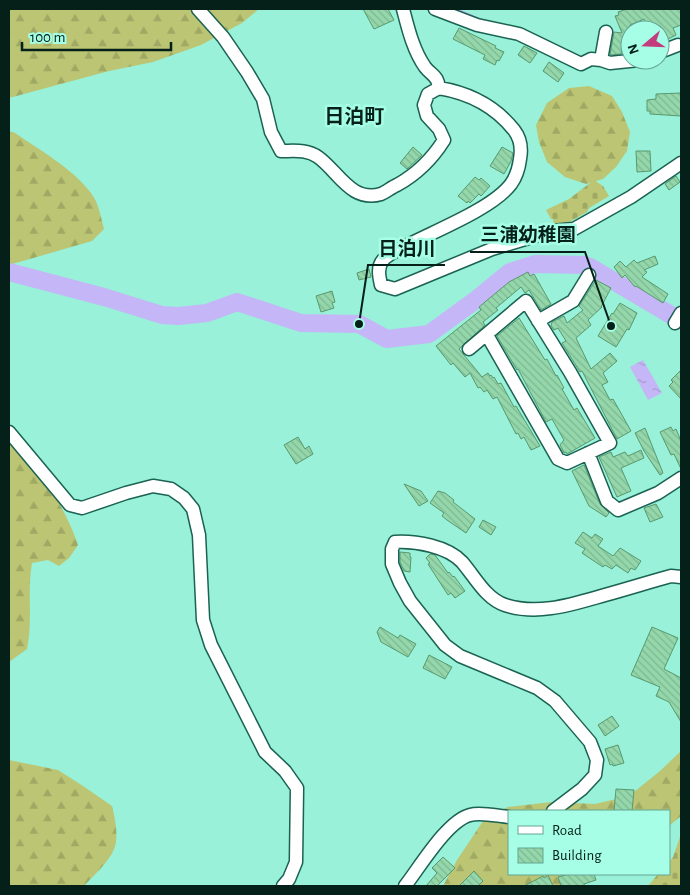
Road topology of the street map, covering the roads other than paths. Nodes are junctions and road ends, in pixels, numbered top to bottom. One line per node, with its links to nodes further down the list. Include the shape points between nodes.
1 (198, 9): 7 (street, via 223,36 259,92 271,132 282,151 304,151 318,157 347,186 363,194 380,194 411,177 434,155 444,140 427,116 424,105 428,94)
2 (403, 9): 7 (street, via 414,47 426,68 437,79)
3 (435, 9): 5 (street, via 477,25 519,34)
4 (606, 32): 5 (street)
5 (591, 61): 6 (street)
6 (620, 62)
7 (438, 89): 8 (street, via 471,96 510,126 520,137 519,167 511,184 497,198 384,260 378,272 381,285 394,289 492,249 552,231 574,229 632,197)
8 (681, 163)
9 (583, 280): 10 (street, via 573,301)
10 (538, 321): 11 (street, via 526,301); 14 (street, via 610,443)
11 (487, 335): 12 (street); 14 (street, via 558,458 568,463)
12 (468, 349)
13 (9, 432): 19 (street, via 70,505 82,508 153,486 171,490 193,509 200,535 203,620 211,645 264,752 298,788 296,862)
14 (588, 453): 15 (street, via 607,501 618,510 658,493)
15 (681, 478)
16 (681, 577): 17 (street, via 671,576 560,608 526,610 503,605 487,593 461,560 447,551 395,542 392,564 400,584 445,644 460,656 537,688 555,702 590,742 597,760 595,775)
17 (554, 810)
18 (508, 817): 20 (street, via 472,814 459,820 448,829)
19 (283, 886)
20 (405, 886)

